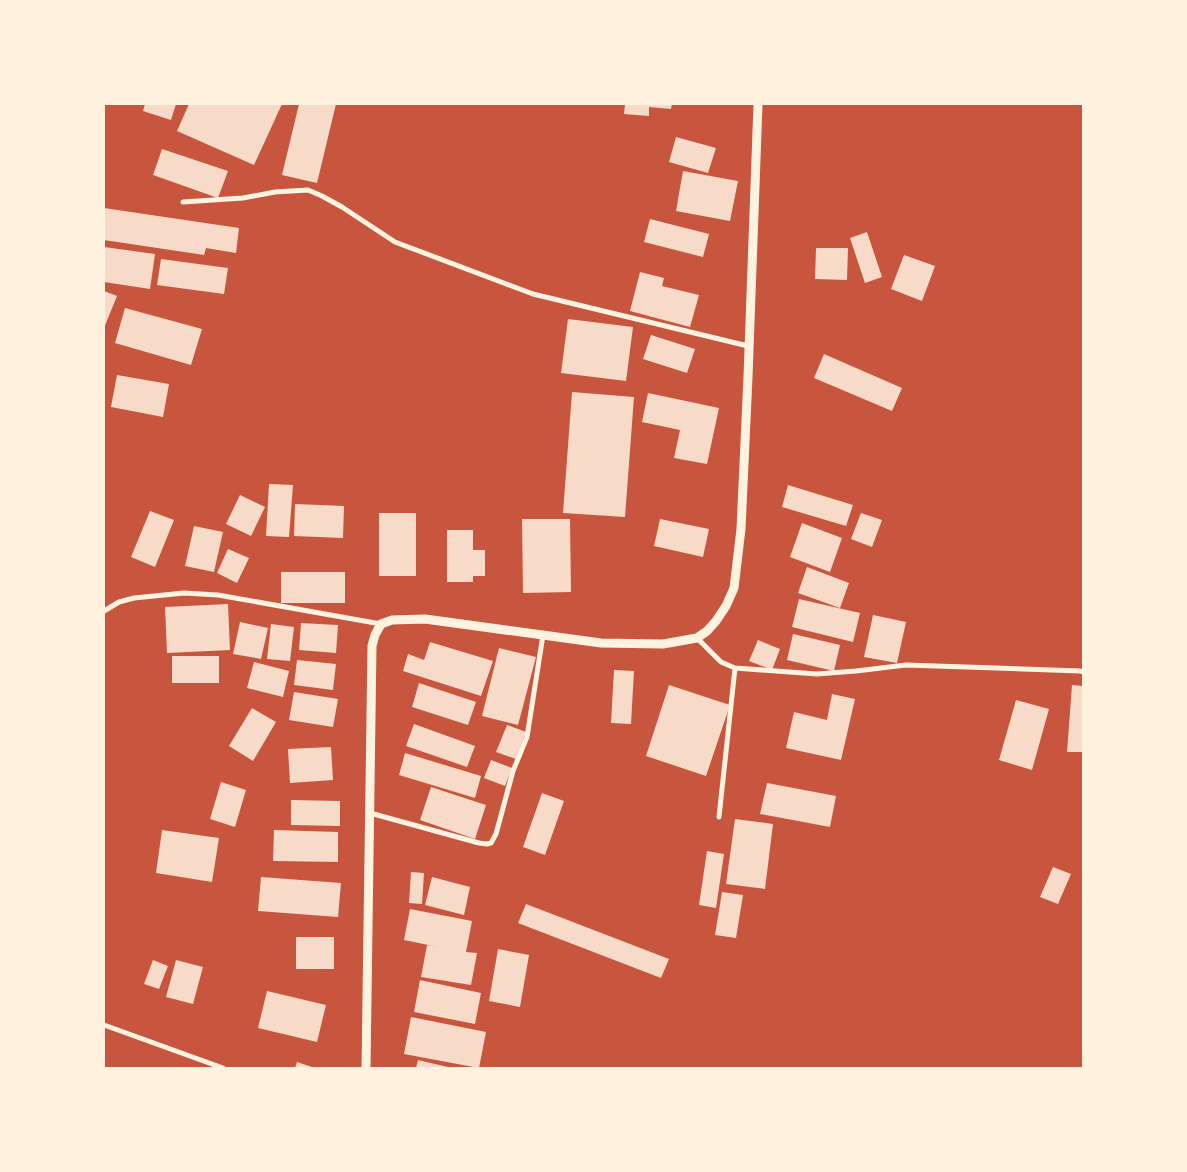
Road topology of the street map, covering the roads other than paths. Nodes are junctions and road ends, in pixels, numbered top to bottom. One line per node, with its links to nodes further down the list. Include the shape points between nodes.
1 (758, 104): 3 (street)
2 (183, 202): 3 (street, via 308,190 342,207 395,242 533,294)
3 (748, 346): 7 (street, via 741,529 734,588 716,621)
4 (104, 611): 5 (street, via 134,598 184,594 218,596)
5 (381, 624): 6 (street, via 392,620 425,619); 10 (street, via 372,646)
6 (543, 636): 7 (street, via 601,643 663,644); 10 (street, via 527,737 491,842 487,844)
7 (697, 638): 8 (street, via 722,662)
8 (735, 668): 9 (street, via 817,674 906,665); 11 (street)
9 (1083, 672)
10 (370, 813): 14 (street)
11 (720, 817)
12 (104, 1025): 13 (street)
13 (223, 1068)
14 (366, 1068)

